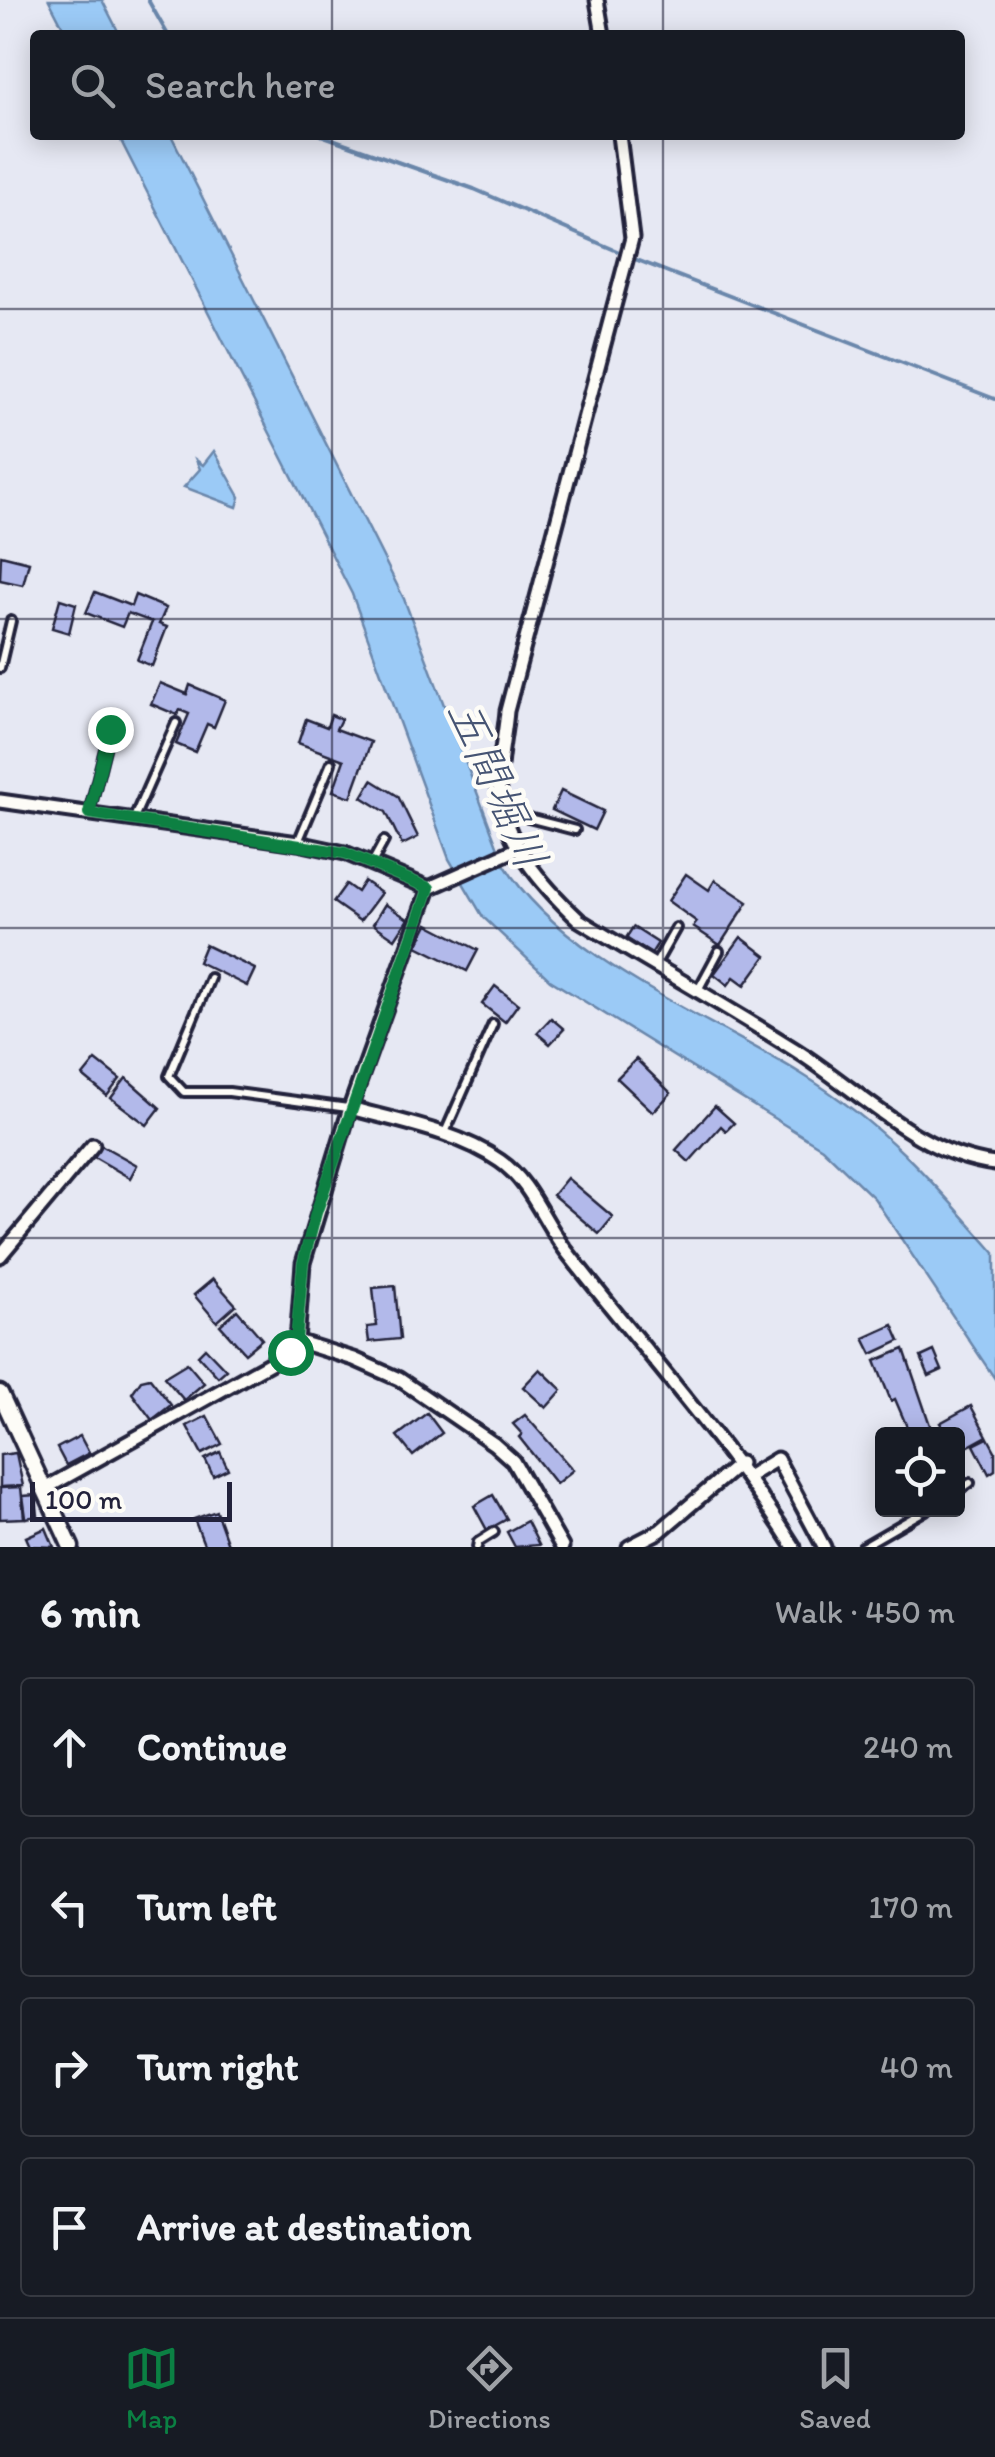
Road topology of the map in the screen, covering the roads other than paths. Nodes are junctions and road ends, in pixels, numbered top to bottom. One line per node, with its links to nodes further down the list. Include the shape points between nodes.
1 (597, 0): 2 (street)
2 (602, 30)
3 (620, 140): 10 (street, via 629,246 507,711 499,789)
4 (11, 621): 5 (lane)
5 (0, 668)
6 (176, 724): 12 (lane)
7 (110, 729): 11 (lane)
8 (331, 763): 15 (lane)
9 (0, 801): 11 (street)
10 (504, 811): 13 (lane); 16 (street)
11 (89, 813): 12 (street)
12 (134, 819): 15 (street)
13 (575, 830)
14 (384, 840): 17 (lane)
15 (298, 843): 17 (street)
16 (519, 848): 18 (street); 21 (street, via 550,893 580,920)
17 (372, 863): 18 (street)
18 (429, 888): 25 (street)
19 (676, 928): 21 (lane)
20 (720, 951): 23 (lane)
21 (655, 966): 23 (street)
22 (210, 978): 25 (lane, via 169,1076 184,1092)
23 (697, 991): 28 (street, via 826,1070 934,1148)
24 (492, 1024): 26 (lane)
25 (350, 1108): 26 (street); 30 (street, via 303,1263)
26 (444, 1136): 32 (street, via 504,1163 564,1248)
27 (93, 1144): 29 (street)
28 (995, 1164)
29 (0, 1256)
30 (296, 1341): 36 (street, via 250,1378); 41 (street, via 399,1379 494,1444 513,1461)
31 (0, 1393): 36 (street)
32 (740, 1464): 33 (street); 42 (street, via 660,1531)
33 (749, 1476): 43 (street); 44 (street, via 777,1459)
34 (970, 1484): 35 (lane)
35 (965, 1487)
36 (46, 1488): 39 (street)
37 (914, 1517): 45 (lane)
38 (494, 1532): 40 (lane)
39 (71, 1547)
40 (477, 1547)
41 (562, 1547)
42 (629, 1547)
43 (794, 1547)
44 (824, 1547)
45 (862, 1547)

